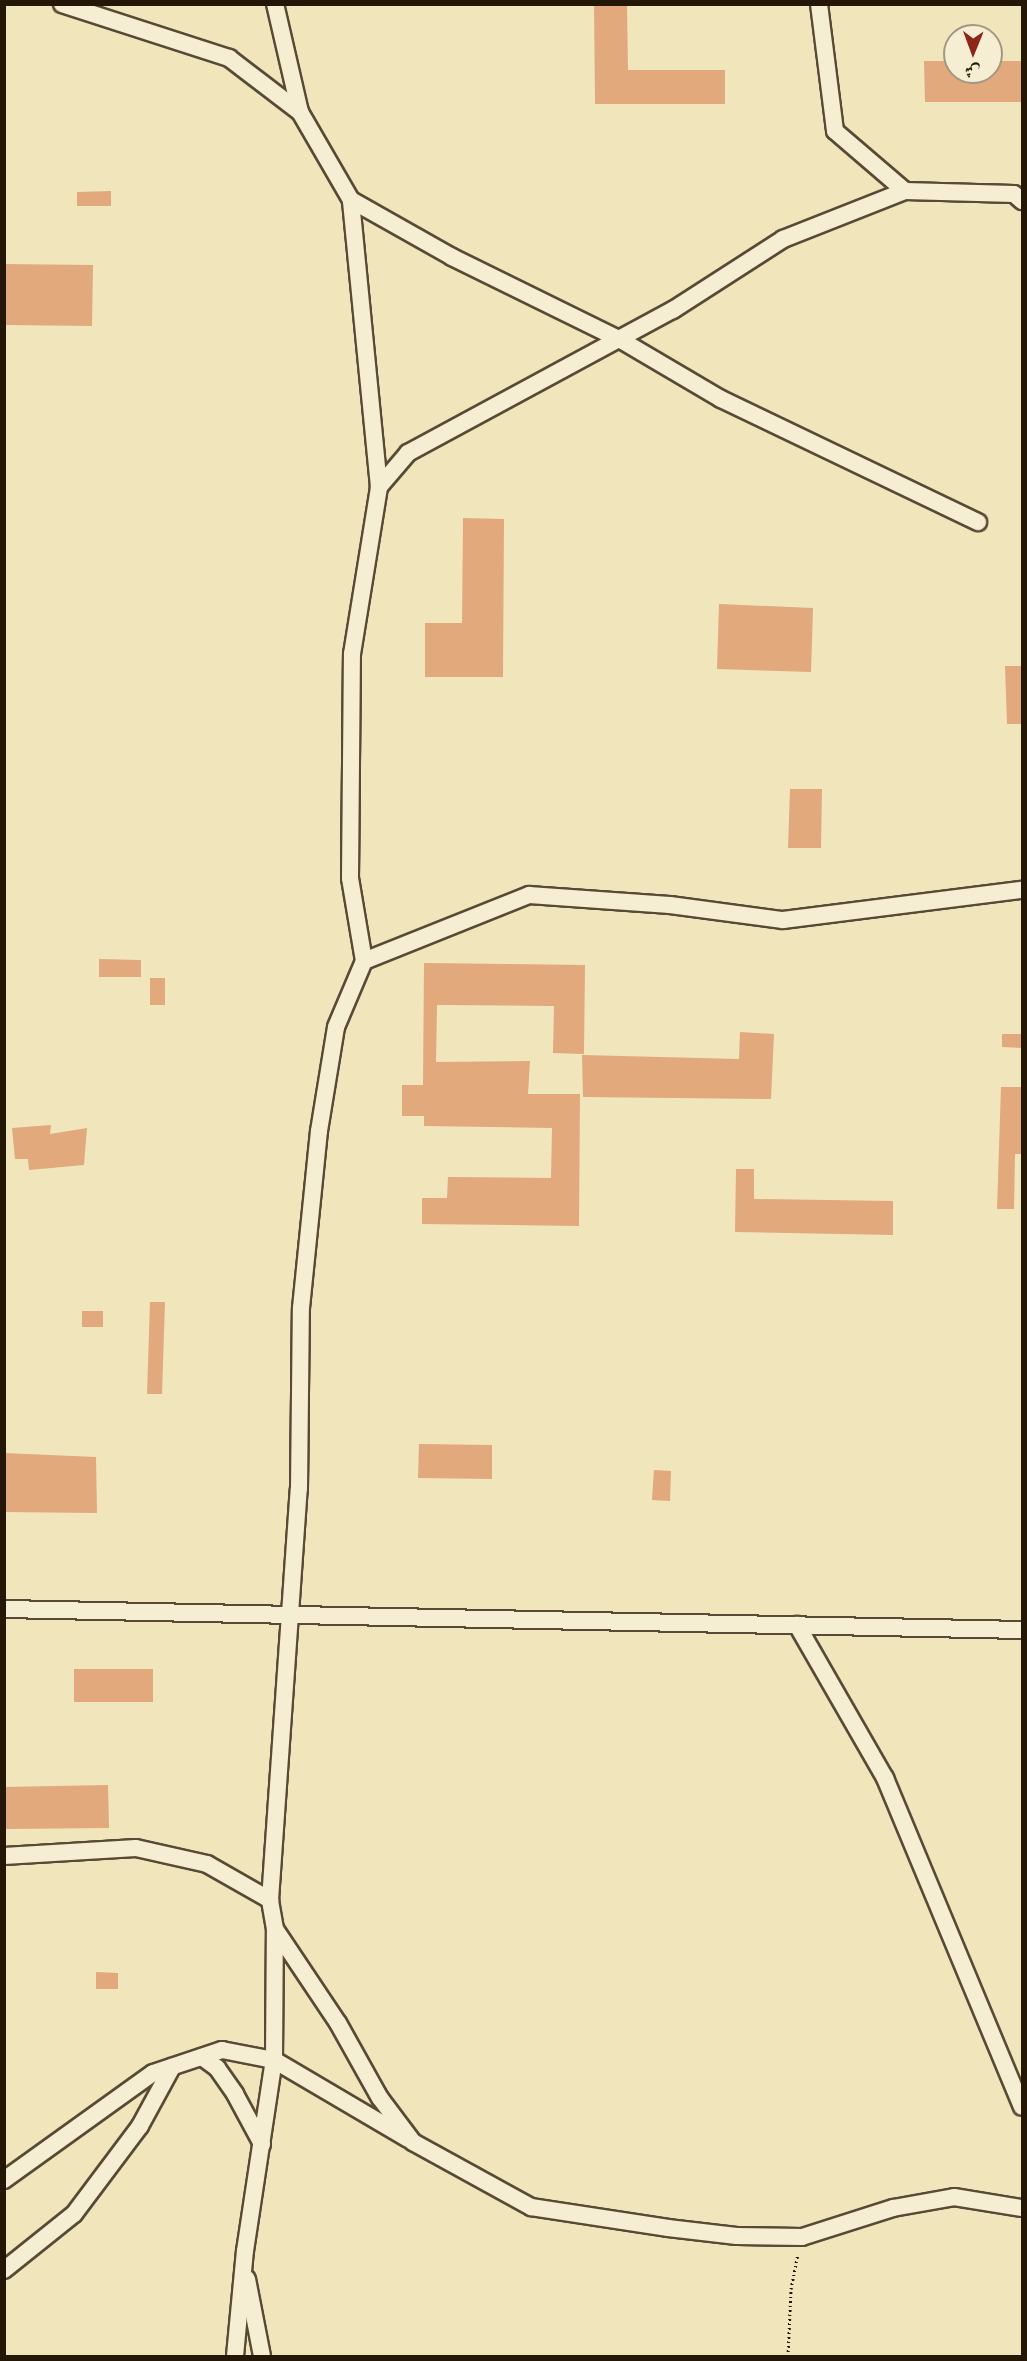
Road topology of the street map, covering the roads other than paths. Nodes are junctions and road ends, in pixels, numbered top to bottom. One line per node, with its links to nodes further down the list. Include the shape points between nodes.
1 (62, 4): 4 (street, via 229,58)
2 (275, 4): 4 (street)
3 (819, 4): 5 (street, via 835,131)
4 (300, 112): 6 (street)
5 (905, 191): 7 (street, via 1014,194); 8 (street, via 783,239)
6 (351, 200): 8 (street, via 452,257); 9 (street)
7 (1023, 201)
8 (619, 339): 9 (street, via 408,453); 10 (street, via 721,399)
9 (379, 487): 12 (street, via 352,654 350,878)
10 (978, 522)
11 (1023, 890): 12 (street, via 783,920 669,904 529,895)
12 (364, 961): 14 (street, via 336,1027 319,1131 302,1308 299,1489)
13 (4, 1609): 14 (street)
14 (289, 1614): 15 (street); 18 (street)
15 (797, 1625): 16 (street); 23 (street, via 885,1778)
16 (1023, 1630)
17 (4, 1856): 18 (street, via 136,1848 207,1864)
18 (270, 1900): 19 (street)
19 (275, 1929): 21 (street); 24 (street, via 338,2023 380,2098)
20 (202, 2057): 21 (street, via 222,2050); 22 (street); 25 (street, via 217,2068 235,2094)
21 (274, 2060): 24 (street, via 321,2084); 25 (street)
22 (172, 2067): 26 (street, via 153,2073); 29 (street, via 140,2126 74,2214)
23 (1023, 2107)
24 (413, 2142): 27 (street, via 531,2207 725,2235 802,2237 893,2208 954,2196)
25 (262, 2145): 28 (street)
26 (4, 2180)
27 (1023, 2208)
28 (244, 2263): 30 (street); 31 (street)
29 (4, 2270)
30 (235, 2356)
31 (262, 2356)

